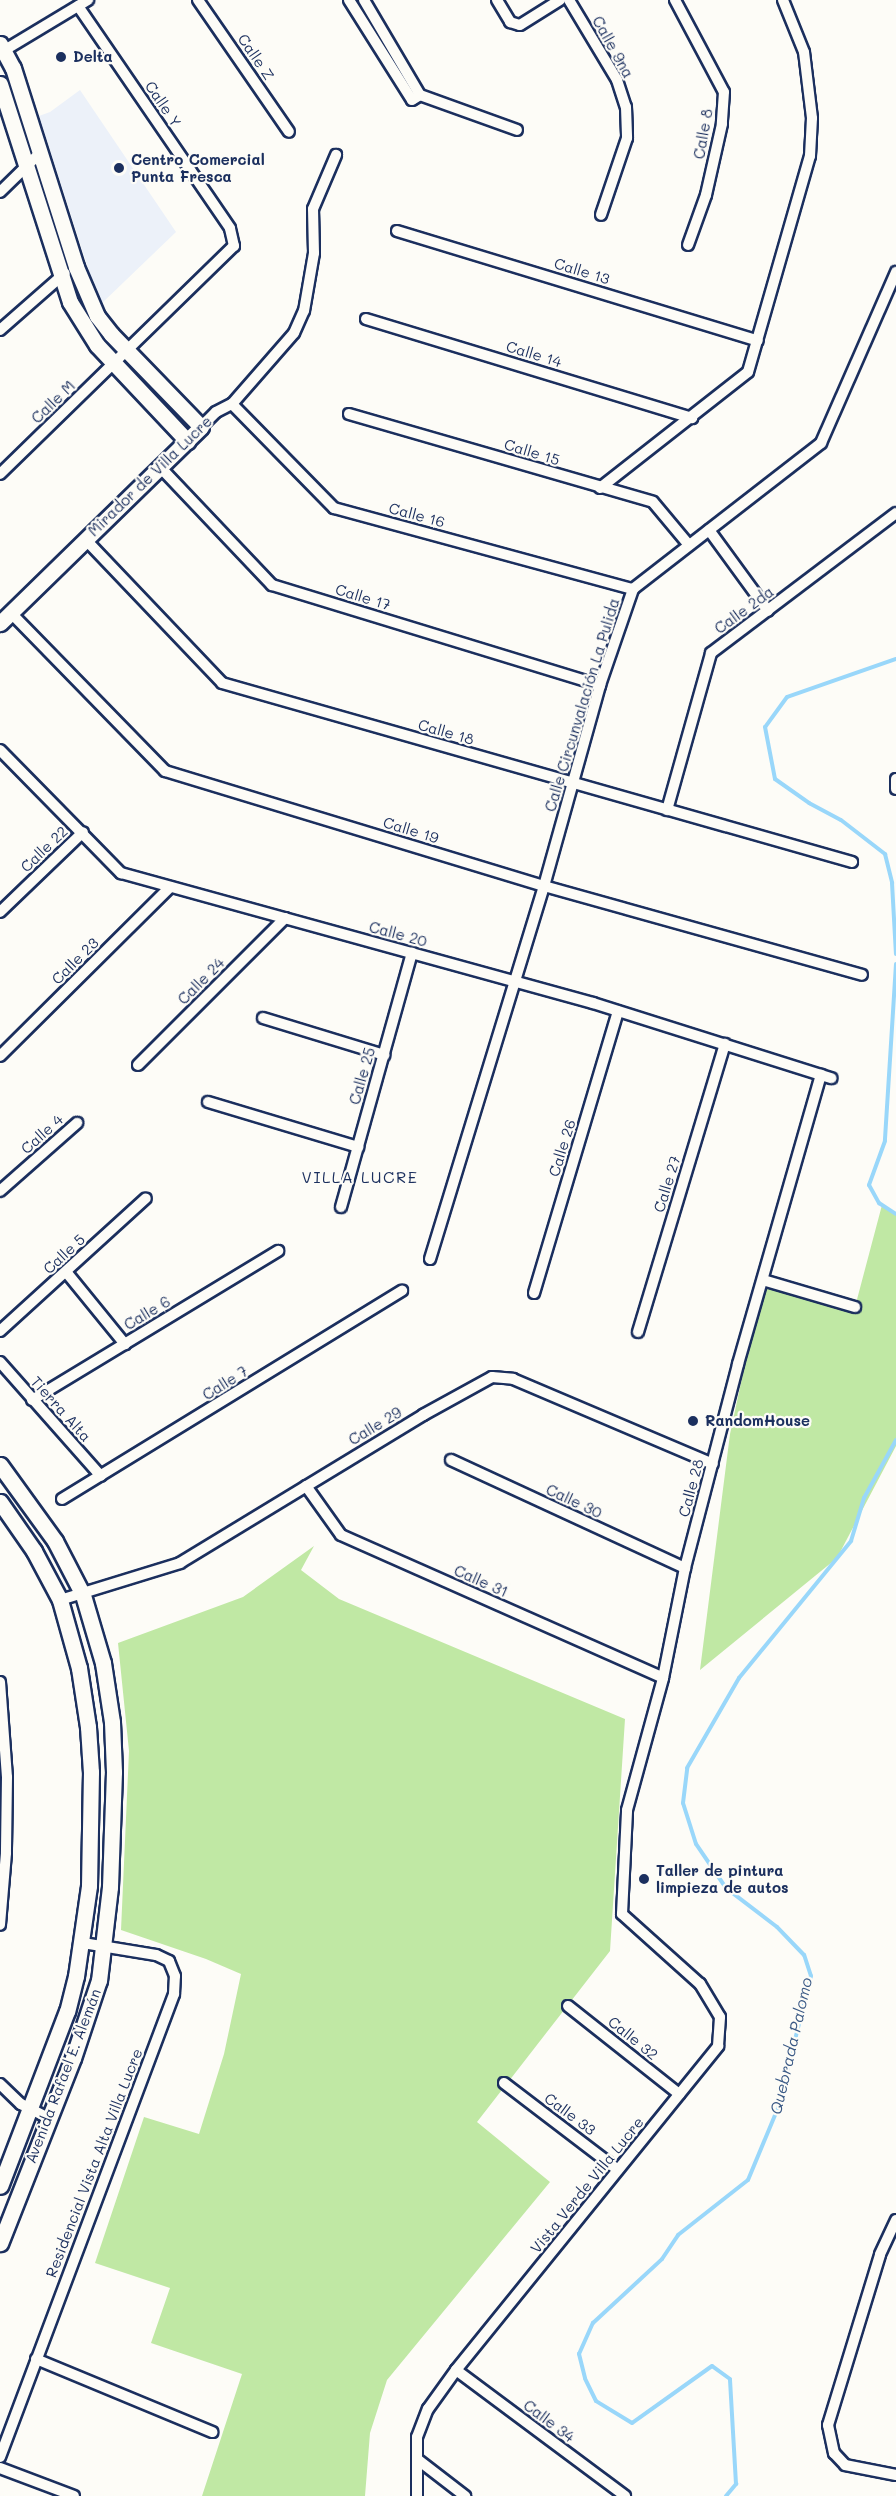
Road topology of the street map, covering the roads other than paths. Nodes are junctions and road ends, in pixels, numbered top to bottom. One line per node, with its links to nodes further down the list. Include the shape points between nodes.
1 (198, 0): 14 (street, Calle Z)
2 (349, 0): 12 (street, via 412,100)
3 (364, 0): 12 (street)
4 (497, 0): 5 (street, via 510,22 520,25)
5 (560, 0)
6 (569, 0): 19 (street, Calle 9na, via 617,80 626,107 627,138)
7 (675, 0): 21 (street, Calle 8, via 724,92 722,124 706,195)
8 (783, 0): 29 (street, via 804,52 812,118 810,156)
9 (83, 3): 10 (street); 30 (street, Calle Y, via 234,238 229,253)
10 (2, 49): 15 (main road)
11 (0, 84): 17 (main road)
12 (420, 95): 13 (street)
13 (517, 130)
14 (289, 132)
15 (40, 153): 17 (street); 22 (main road)
16 (336, 155): 32 (street, Mirador de Villa Lucre, via 313,208 314,253 304,311 294,333)
17 (26, 166): 18 (street); 24 (main road)
18 (0, 192)
19 (601, 215)
20 (397, 231): 29 (street, Calle 13)
21 (688, 245)
22 (76, 267): 24 (street); 25 (main road)
23 (896, 272): 41 (street, Calle Circunvalación La Pulida, via 821,443)
24 (61, 276): 27 (main road); 28 (street)
25 (97, 316): 27 (main road); 30 (main road)
26 (366, 320): 34 (street, Calle 14)
27 (82, 325): 31 (main road)
28 (0, 330)
29 (758, 341): 34 (street, via 748,372)
30 (128, 352): 31 (street, Calle M); 35 (main road)
31 (114, 363): 36 (main road); 38 (street, Calle M)
32 (232, 404): 35 (street, Mirador de Villa Lucre, via 216,412); 44 (street, Calle 16, via 334,508)
33 (350, 414): 39 (street, Calle 15)
34 (692, 418): 39 (street)
35 (201, 427): 36 (main road, Mirador de Villa Lucre)
36 (187, 441): 37 (main road, Mirador de Villa Lucre)
37 (160, 467): 42 (main road, Mirador de Villa Lucre); 47 (street, Calle 17, via 272,585)
38 (0, 474)
39 (600, 488): 43 (street, Calle 15, via 653,502)
40 (896, 513): 45 (street, Calle 2da)
41 (709, 530): 43 (street, Calle Circunvalación La Pulida); 45 (street)
42 (86, 540): 46 (main road, Mirador de Villa Lucre); 50 (street, Calle 18, via 222,683)
43 (689, 545): 44 (street, Calle Circunvalación La Pulida)
44 (633, 588): 47 (street, Calle Circunvalación La Pulida)
45 (768, 610): 52 (street, Calle 2da, via 711,653)
46 (5, 618): 56 (street, Calle 19, via 165,771)
47 (600, 685): 50 (street, Calle Circunvalación La Pulida)
48 (2, 757): 53 (street, Calle 20)
49 (896, 779): 51 (street)
50 (572, 784): 52 (street, Calle 18); 56 (street, Calle Circunvalación La Pulida)
51 (896, 789)
52 (667, 810): 54 (street, Calle 18)
53 (82, 832): 55 (street, Calle 20, via 121,873); 57 (street, Calle 22)
54 (852, 862)
55 (170, 886): 58 (street, Calle 20); 66 (street, Calle 23)
56 (544, 886): 60 (street, Calle 19); 61 (street, Calle Circunvalación La Pulida)
57 (0, 912)
58 (285, 918): 59 (street, Calle 20); 67 (street, Calle 24)
59 (412, 953): 61 (street, Calle 20); 65 (street, Calle 25)
60 (861, 975)
61 (516, 982): 62 (street, Calle 20); 76 (street, Calle Circunvalación La Pulida)
62 (618, 1011): 64 (street, Calle 20); 80 (street, Calle 26)
63 (263, 1017): 65 (street)
64 (725, 1044): 68 (street, Calle 20); 83 (street, Calle 27)
65 (384, 1054): 71 (street, Calle 25)
66 (0, 1056)
67 (138, 1065)
68 (826, 1076): 78 (street, Calle 28)
69 (208, 1102): 71 (street)
70 (77, 1123): 72 (street, Calle 4)
71 (358, 1147): 74 (street, Calle 25)
72 (0, 1191)
73 (146, 1198): 77 (street, Calle 5)
74 (341, 1207)
75 (278, 1251): 84 (street, Calle 6)
76 (430, 1258)
77 (66, 1273): 82 (street, Calle 5); 84 (street)
78 (762, 1280): 81 (street); 88 (street, Calle 28)
79 (402, 1291): 90 (street, Calle 7)
80 (534, 1293)
81 (855, 1307)
82 (0, 1331)
83 (638, 1332)
84 (125, 1344): 86 (street, Calle 6)
85 (0, 1362): 86 (street, Tierra Alta)
86 (32, 1400): 90 (street, Tierra Alta)
87 (451, 1460): 94 (street, Calle 30)
88 (712, 1464): 91 (street, Calle 29, via 513,1379 492,1377); 94 (street, Calle 28)
89 (0, 1465): 95 (main road, Avenida Rafael E. Alemán, via 55,1541)
90 (101, 1476): 92 (street, Calle 7)
91 (306, 1486): 95 (street, Calle 29, via 180,1563); 97 (street, Calle 31, via 341,1535)
92 (62, 1499)
93 (0, 1502): 96 (main road, Avenida Rafael E. Alemán, via 34,1551)
94 (686, 1568): 97 (street, Calle 28)
95 (83, 1595): 96 (street, Calle 29); 103 (main road, Avenida Rafael E. Alemán, via 103,1663 112,1722 114,1824)
96 (60, 1600): 102 (main road, Avenida Rafael E. Alemán, via 79,1668 88,1726 90,1833)
97 (663, 1678): 100 (street, Calle 28, via 627,1810)
98 (0, 1682): 99 (street)
99 (4, 1773): 101 (street, via 6,1853)
100 (622, 1914): 107 (street, Vista Verde Villa Lucre, via 700,1984 720,2017 718,2046)
101 (0, 1925)
102 (83, 1943): 103 (street, Residencial Vista Alta Villa Lucre); 108 (main road, Avenida Rafael E. Alemán, via 67,2011)
103 (105, 1946): 109 (main road, Avenida Rafael E. Alemán, via 91,2011); 114 (street, Residencial Vista Alta Villa Lucre, via 169,1961 175,1976 174,1994)
104 (568, 2006): 107 (street, Calle 32)
105 (504, 2083): 110 (street, Calle 33)
106 (0, 2084): 108 (street)
107 (679, 2094): 110 (street, Vista Verde Villa Lucre)
108 (29, 2108): 109 (street); 111 (main road, Avenida Rafael E. Alemán)
109 (48, 2118): 113 (main road, Avenida Rafael E. Alemán)
110 (618, 2170): 115 (street, Vista Verde Villa Lucre)
111 (0, 2186)
112 (896, 2220): 120 (street, via 880,2255 828,2425 834,2453 845,2465)
113 (0, 2243)
114 (36, 2359): 116 (street); 117 (street, Residencial Vista Alta Villa Lucre)
115 (456, 2370): 118 (street, Vista Verde Villa Lucre, via 428,2409 417,2437); 124 (street, Calle 34)
116 (212, 2432)
117 (0, 2457)
118 (417, 2459): 122 (street, Vista Verde Villa Lucre); 123 (street)
119 (0, 2468): 121 (street)
120 (896, 2475)
121 (74, 2496)
122 (417, 2496)
123 (465, 2496)
124 (625, 2496)

